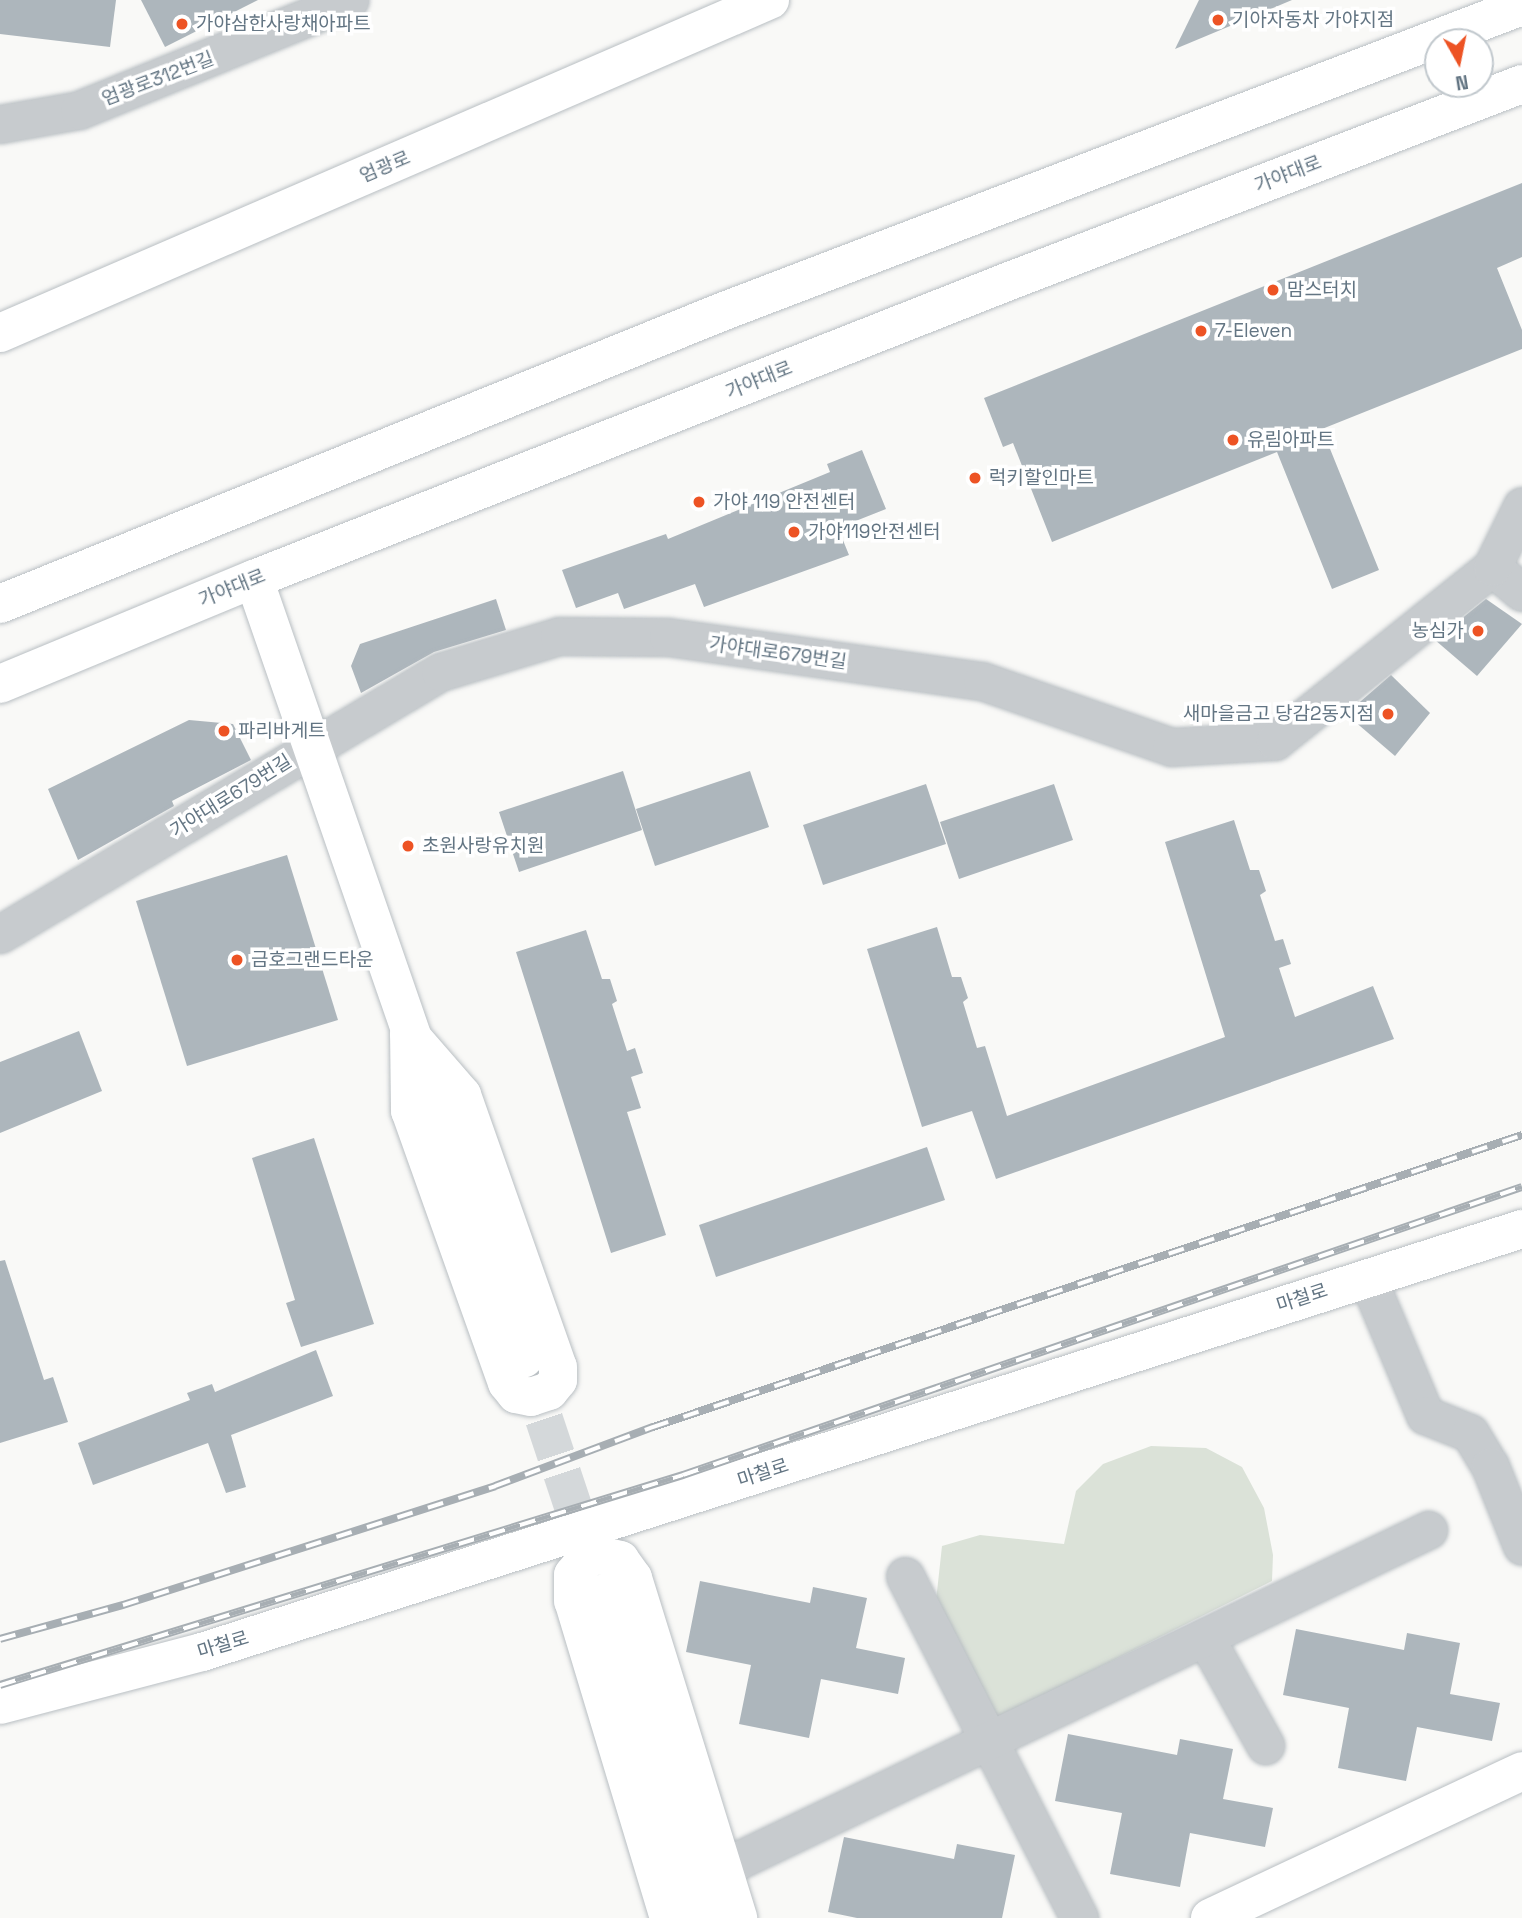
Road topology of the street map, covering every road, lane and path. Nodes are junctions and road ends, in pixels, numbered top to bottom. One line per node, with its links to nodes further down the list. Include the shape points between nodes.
1 (350, 0): 5 (street, 엄광로312번길, via 79,110)
2 (770, 0): 6 (main road, 엄광로)
3 (1522, 6): 11 (main road, via 719,313)
4 (1522, 84): 9 (main road, 가야대로)
5 (0, 124)
6 (0, 333)
7 (1522, 506): 8 (street, 가야대로679번길)
8 (1492, 567): 10 (street); 13 (street, 가야대로679번길, via 1275,741 1171,747 982,681 668,637 559,636 440,672)
9 (254, 579): 12 (main road, 가야대로); 13 (main road)
10 (1522, 592)
11 (0, 604)
12 (0, 684)
13 (313, 744): 14 (street, 가야대로679번길); 15 (main road)
14 (0, 934)
15 (409, 1034): 15 (main road, via 410,1111 507,1383 516,1394 531,1397 549,1391 558,1380 558,1367 462,1095); 18 (main road)
16 (1522, 1229): 17 (main road, 마철로)
17 (1367, 1277): 20 (main road, 마철로); 21 (street, via 1425,1415 1470,1433 1490,1466)
18 (524, 1359)
19 (1428, 1530): 24 (street)
20 (583, 1545): 25 (main road, 마철로); 29 (main road, via 573,1575 573,1601); 29 (main road, via 620,1560 633,1578)
21 (1522, 1546)
22 (905, 1576): 26 (street)
23 (601, 1594): 29 (main road)
24 (1205, 1637): 26 (street); 27 (street)
25 (0, 1705)
26 (987, 1743): 29 (street); 31 (street)
27 (1265, 1745)
28 (1522, 1771): 32 (main road)
29 (690, 1897): 30 (main road)
30 (737, 1918)
31 (1079, 1918)
32 (1210, 1918)

